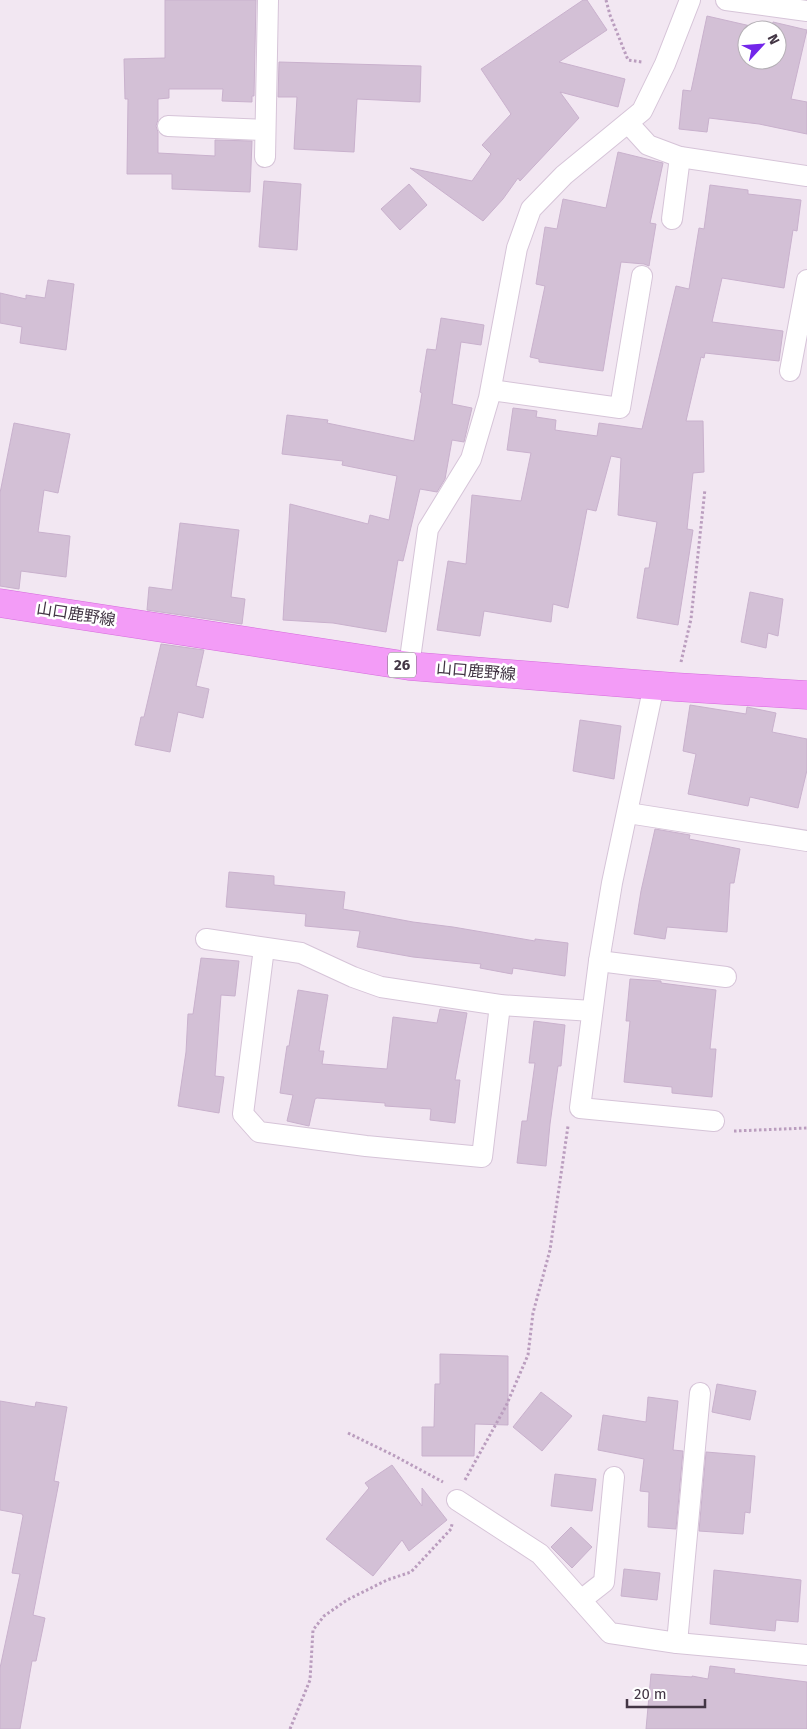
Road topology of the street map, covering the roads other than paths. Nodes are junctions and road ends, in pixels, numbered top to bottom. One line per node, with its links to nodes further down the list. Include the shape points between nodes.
1 (268, 0): 7 (street)
2 (690, 0): 5 (street, via 642,111)
3 (726, 0): 4 (street)
4 (807, 11)
5 (628, 123): 9 (street, via 648,145); 15 (street, via 564,174 531,209 517,248)
6 (168, 126): 7 (street)
7 (265, 130): 8 (street)
8 (265, 157)
9 (680, 157): 10 (street); 11 (street)
10 (807, 176)
11 (672, 218)
12 (642, 276): 15 (street, via 620,408)
13 (807, 280): 14 (street)
14 (790, 372)
15 (491, 390): 17 (street, via 472,459 428,529)
16 (0, 603): 17 (main road, 山口鹿野線 / 26)
17 (409, 666): 18 (main road, 山口鹿野線 / 26)
18 (664, 686): 19 (main road, 山口鹿野線 / 26); 20 (street)
19 (807, 695)
20 (628, 813): 21 (street); 24 (street, via 612,883)
21 (807, 841)
22 (206, 939): 23 (street)
23 (264, 948): 26 (street, via 301,953 381,987); 26 (street, via 243,1114 259,1132 482,1157)
24 (600, 961): 25 (street); 27 (street)
25 (726, 977)
26 (500, 1005): 27 (street)
27 (592, 1011): 28 (street, via 580,1108)
28 (714, 1121)
29 (700, 1393): 33 (street)
30 (614, 1478): 32 (street, via 604,1582)
31 (451, 1492): 32 (street, via 540,1554)
32 (581, 1600): 33 (street, via 610,1633)
33 (677, 1643): 34 (street)
34 (807, 1655)

